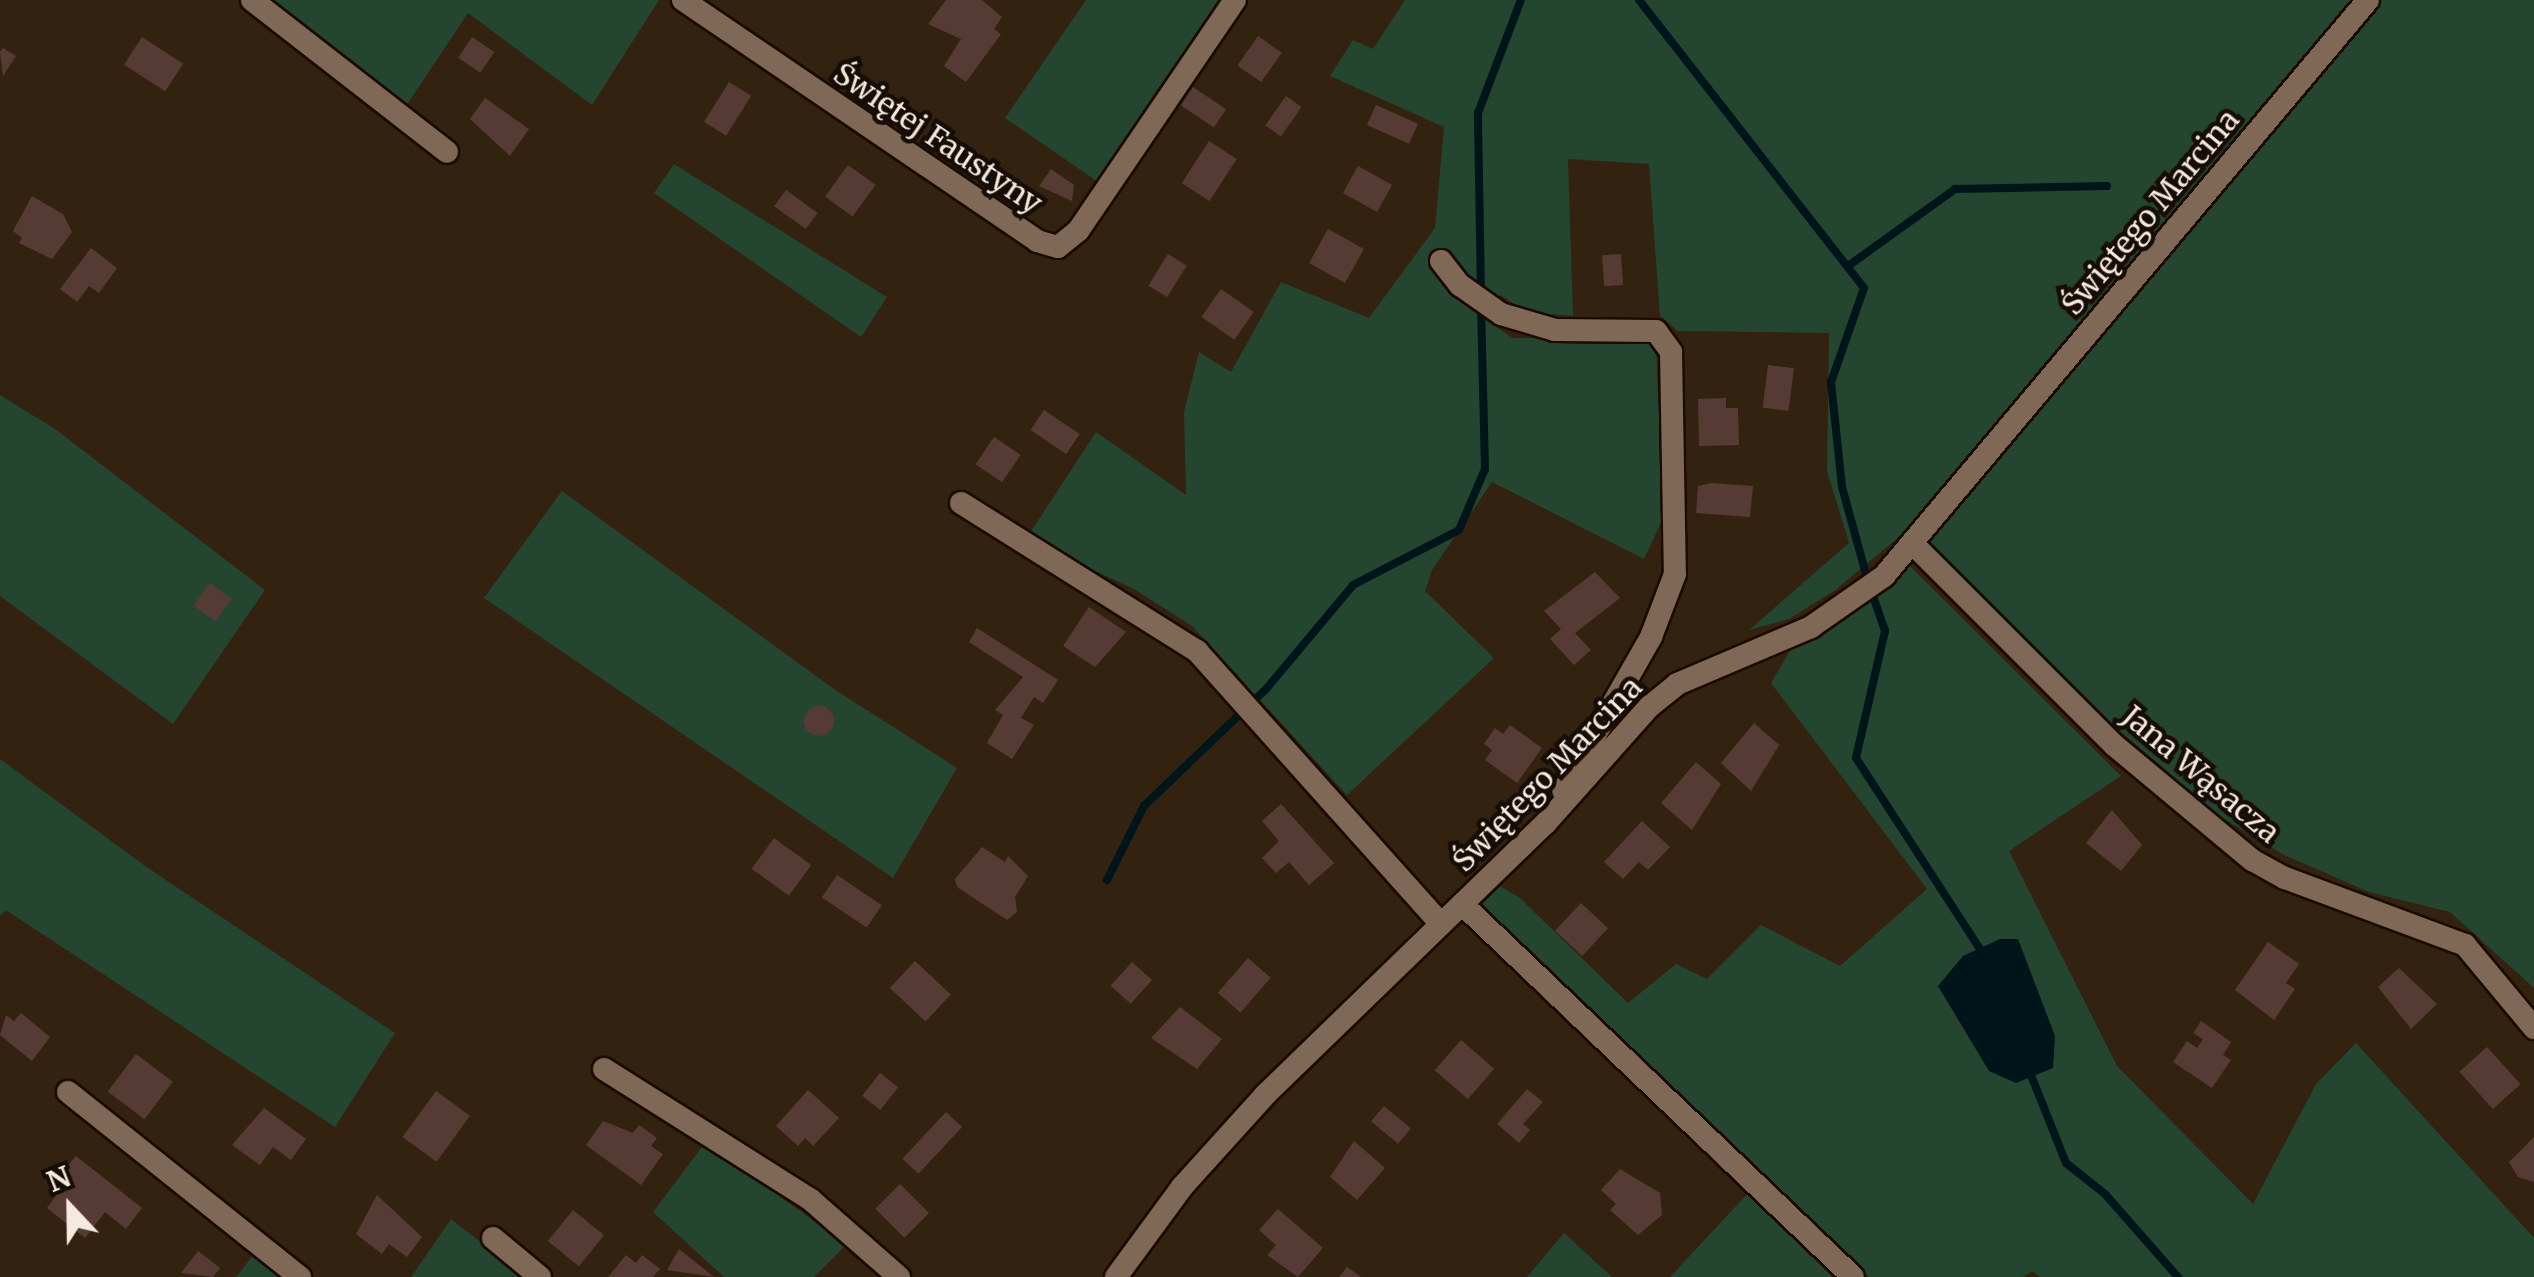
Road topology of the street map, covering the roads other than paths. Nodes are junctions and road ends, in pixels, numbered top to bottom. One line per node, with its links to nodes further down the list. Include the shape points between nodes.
1 (252, 0): 5 (street)
2 (684, 0): 3 (street, Świętej Faustyny, via 1036,242 1058,247 1078,231)
3 (1235, 0)
4 (2368, 0): 8 (street, Świętego Marcina)
5 (447, 152)
6 (1441, 261): 9 (street, via 1460,286 1501,314 1555,330 1656,331 1671,352 1675,574 1651,637)
7 (961, 502): 11 (street, via 1197,651)
8 (1912, 543): 9 (street, Świętego Marcina, via 1884,576 1811,628 1677,684); 12 (street, Jana Wąsacza, via 2114,745 2252,860 2465,944)
9 (1544, 824): 10 (street, Świętego Marcina)
10 (1462, 904): 11 (street, Świętego Marcina); 20 (street)
11 (1441, 924): 19 (street, Świętego Marcina, via 1212,1152)
12 (2534, 1028)
13 (604, 1069): 18 (street, via 811,1200)
14 (68, 1092): 16 (street)
15 (492, 1238): 17 (street)
16 (300, 1277)
17 (540, 1277)
18 (900, 1277)
19 (1116, 1277)
20 (1853, 1277)

